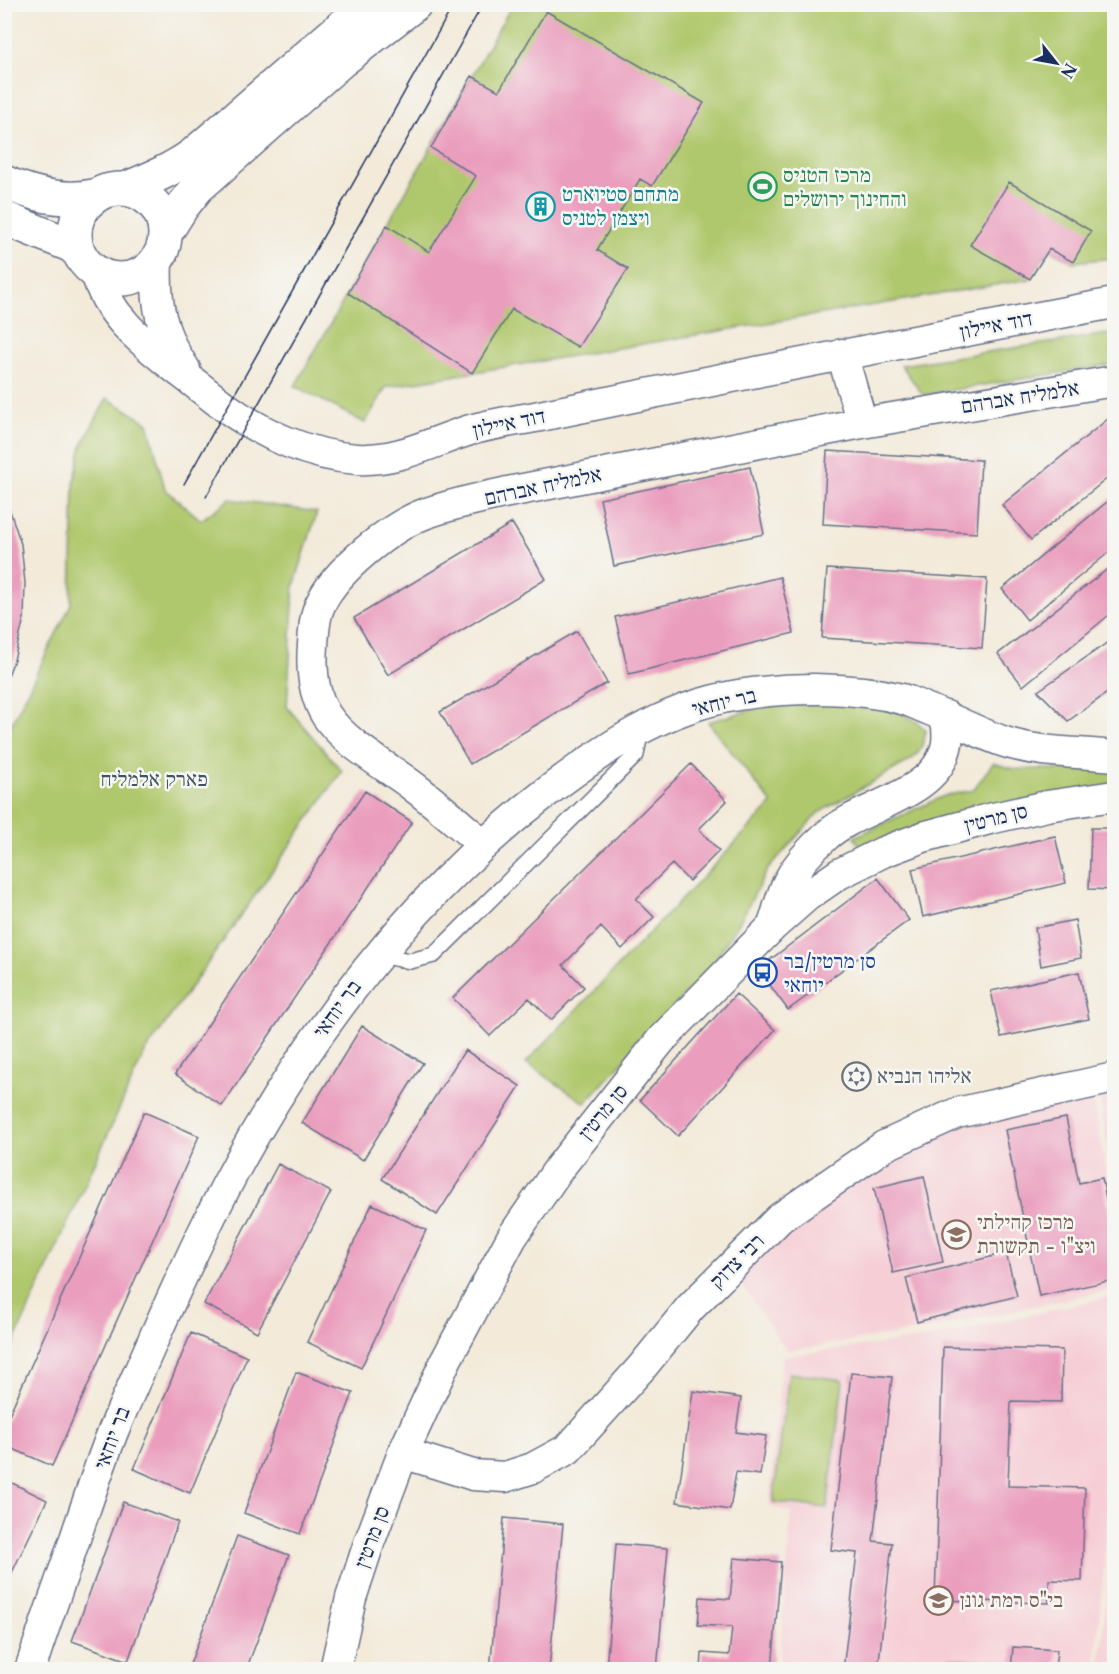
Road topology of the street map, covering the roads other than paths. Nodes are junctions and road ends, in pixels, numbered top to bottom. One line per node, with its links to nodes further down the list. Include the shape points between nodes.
1 (415, 4): 6 (street, via 340,62 198,187)
2 (354, 12): 4 (street, via 194,154 158,176)
3 (4, 182): 4 (street, via 62,198 80,199)
4 (110, 192): 6 (street, via 138,192 149,199 163,221); 7 (street, via 85,205 75,227 75,240)
5 (4, 218): 7 (street, via 70,245)
6 (161, 246): 7 (street, via 148,269 129,278 108,278); 11 (street, דוד איילון, via 156,285 161,323)
7 (87, 262): 11 (street, דוד איילון, via 118,317)
8 (1114, 303): 9 (street, דוד איילון)
9 (842, 354): 11 (street, דוד איילון, via 471,430 384,458 334,456 287,441 234,413); 12 (street)
10 (1114, 381): 12 (street, אלמליח אברהם)
11 (193, 382)
12 (862, 423): 17 (street, אלמליח אברהם, via 455,504 401,525 350,565 320,605 314,627 312,674 317,698 327,717 344,734)
13 (946, 716): 14 (street, בר יוחאי, via 904,699 873,694 783,690 737,695); 15 (street, בר יוחאי, via 1010,744); 18 (street, via 946,749 937,768 896,798 827,834 788,882)
14 (641, 727): 17 (street, בר יוחאי, via 589,760); 19 (lane, via 636,755 434,955 410,961)
15 (1114, 756)
16 (1114, 796): 18 (street, סן מרטין, via 989,819 883,852 839,874)
17 (484, 845): 19 (street, בר יוחאי)
18 (773, 926): 21 (street, סן מרטין, via 661,1040 560,1167 512,1237 446,1360)
19 (379, 955): 22 (street, בר יוחאי, via 319,1032 276,1098 203,1234 114,1430)
20 (1114, 1078): 21 (street, רבי צדוק, via 957,1113 884,1146 780,1218 690,1308 568,1449 533,1468 505,1477 473,1475)
21 (403, 1453): 23 (street, סן מרטין, via 351,1598)
22 (30, 1670)
23 (335, 1670)

